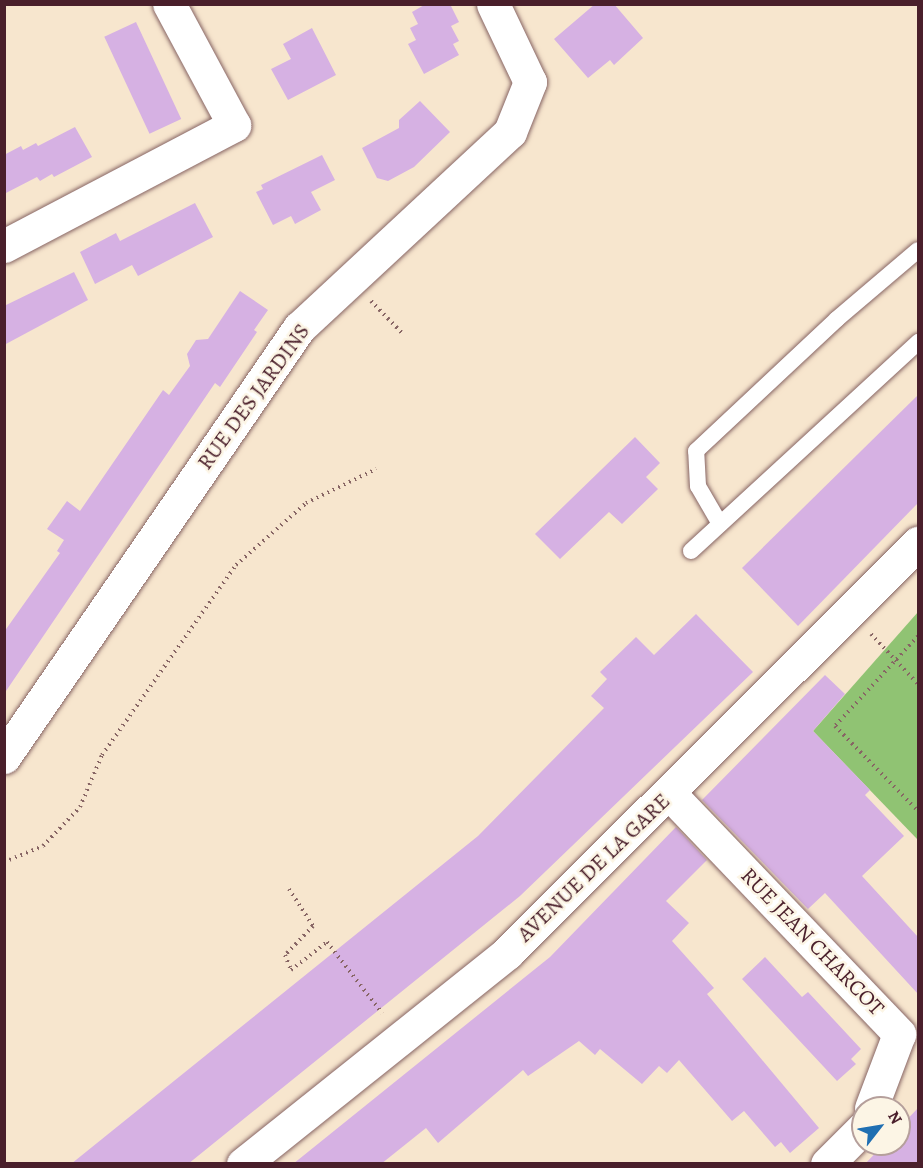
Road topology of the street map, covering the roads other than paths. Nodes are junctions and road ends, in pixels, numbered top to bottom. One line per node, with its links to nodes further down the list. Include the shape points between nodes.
1 (169, 4): 3 (street, via 234,125)
2 (493, 4): 9 (street, RUE DES JARDINS, via 530,82 510,132 298,328)
3 (4, 246)
4 (918, 250): 6 (lane, via 837,319 696,452 698,486)
5 (918, 342): 6 (lane)
6 (720, 524): 8 (lane)
7 (918, 543): 10 (street, AVENUE DE LA GARE)
8 (692, 552)
9 (7, 748)
10 (670, 794): 11 (street, RUE JEAN CHARCOT, via 899,1034); 13 (street, AVENUE DE LA GARE, via 507,952)
11 (876, 1096)
12 (851, 1140): 14 (street)
13 (243, 1164)
14 (827, 1164)

